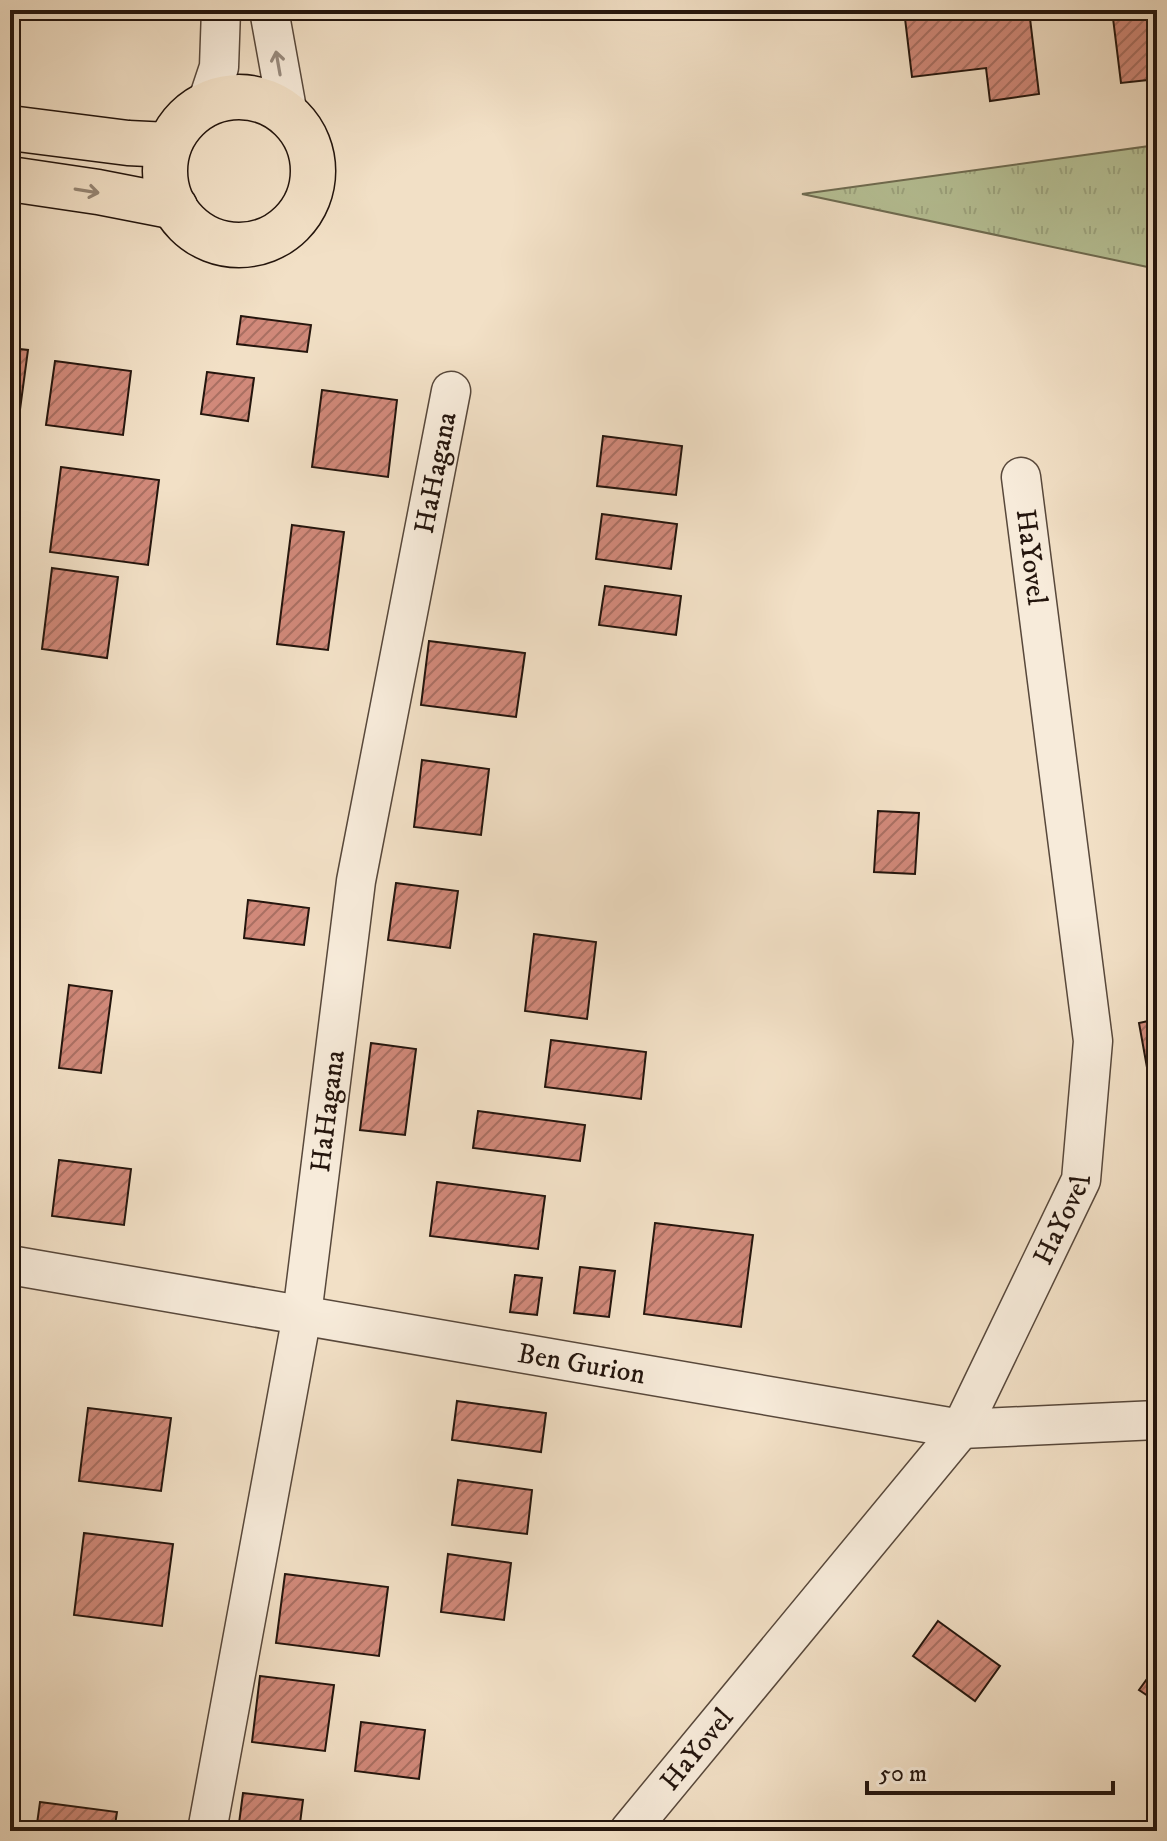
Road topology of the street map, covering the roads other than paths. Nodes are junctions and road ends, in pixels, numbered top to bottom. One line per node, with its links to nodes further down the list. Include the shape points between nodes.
1 (221, 10): 3 (street, via 219,67)
2 (269, 10): 4 (street, one-way to 2)
3 (207, 103): 4 (main road, via 242,96); 6 (main road, via 178,128)
4 (288, 115): 8 (main road, via 300,128 313,162 305,206 290,225 250,245 227,245 188,225)
5 (10, 128): 6 (main road)
6 (169, 145): 8 (main road, via 167,187)
7 (10, 179): 8 (main road, one-way to 8)
8 (175, 207)
9 (451, 391): 12 (street, HaHagana, via 356,881)
10 (1021, 477): 14 (street, HaYovel, via 1093,1041 1081,1180)
11 (10, 1265): 12 (street, Ben Gurion)
12 (302, 1315): 14 (street, Ben Gurion); 15 (street, HaHagana)
13 (1157, 1420): 14 (street, Ben Gurion)
14 (961, 1429): 16 (street, HaYovel)
15 (207, 1831)
16 (629, 1831)

